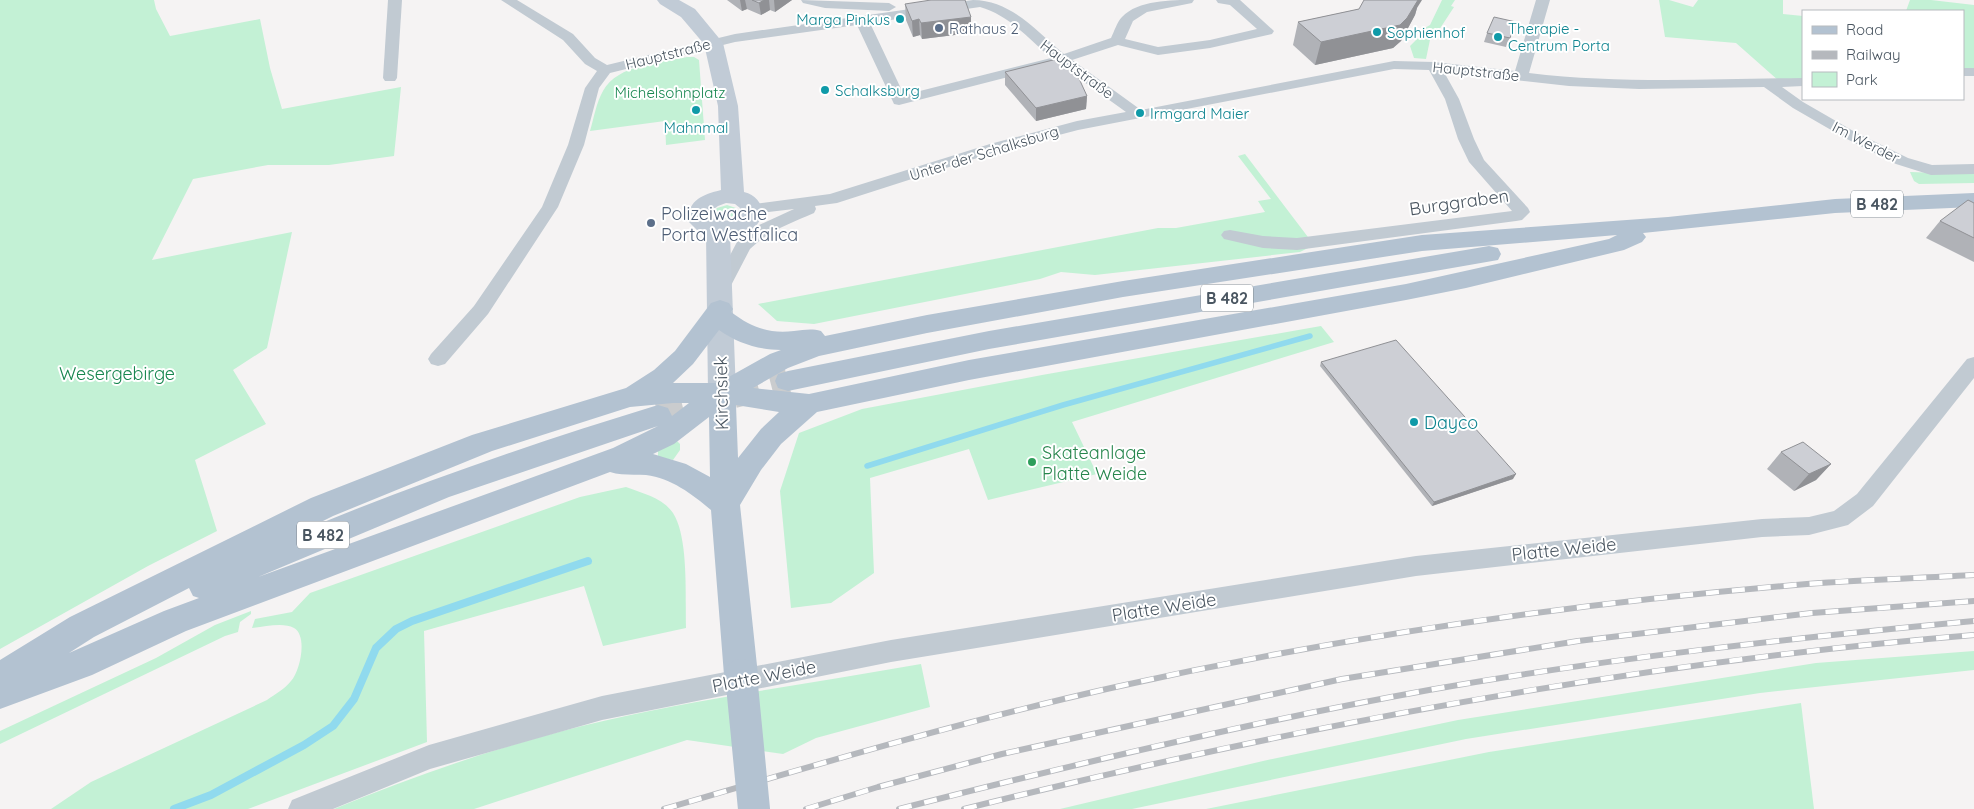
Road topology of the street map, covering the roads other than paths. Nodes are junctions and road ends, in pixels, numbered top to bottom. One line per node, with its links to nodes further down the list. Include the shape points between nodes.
1 (395, 0): 17 (street)
2 (508, 0): 15 (street, via 568,38 590,61)
3 (666, 0): 12 (main road, via 688,13)
4 (808, 0): 8 (street)
5 (1187, 0): 11 (street, via 1143,9 1127,19)
6 (1223, 0): 11 (street, via 1234,2 1267,31 1158,51)
7 (1543, 0): 16 (street)
8 (826, 2): 9 (street, via 902,7)
9 (905, 12): 10 (street, Hauptstraße); 13 (street, Hauptstraße, via 980,3 994,5)
10 (862, 20): 12 (street, Hauptstraße); 13 (street, via 899,101)
11 (1118, 41): 13 (street)
12 (713, 43): 15 (street, Hauptstraße); 22 (main road, via 722,82 715,108 713,136)
13 (1062, 59): 20 (street, Hauptstraße)
14 (1434, 66): 16 (street, Hauptstraße); 20 (street, Hauptstraße, via 1394,65); 28 (street, Burggraben, via 1452,99 1478,162 1522,212 1516,216 1297,244 1263,242)
15 (605, 70): 31 (street, Hauptstraße, via 592,88 576,144 550,207 481,310)
16 (1521, 76): 19 (street, Hauptstraße, via 1639,85)
17 (390, 78)
18 (1802, 82): 19 (street, Hauptstraße)
19 (1769, 84): 21 (street, Im Werder, via 1798,105 1902,161 1931,170)
20 (1139, 115): 23 (street, Unter der Schalksburg, via 1039,135)
21 (1974, 169)
22 (725, 197): 25 (main road, via 747,201); 27 (main road, via 704,205 699,214 703,224)
23 (831, 199): 25 (street, Unter der Schalksburg); 29 (street, Unter der Schalksburg, via 773,224 748,240)
24 (1974, 200): 26 (main road, B 482, via 1835,206)
25 (752, 210): 27 (main road, via 742,224)
26 (1668, 224): 30 (main road, via 1422,243 1123,289); 33 (main road, B 482, via 999,338); 36 (main road, via 1616,245 1466,280 969,370)
27 (718, 229): 29 (main road, Kirchsiek)
28 (1230, 235)
29 (720, 306): 30 (main road, via 741,332 771,342 872,324); 34 (main road, Kirchsiek); 35 (main road, via 680,363)
30 (927, 324): 34 (main road, via 796,354)
31 (438, 359)
32 (1974, 364): 43 (street, Platte Weide, via 1865,500 1840,519 1809,526 1762,528 1416,566 891,651 602,708 429,757)
33 (788, 381)
34 (722, 393): 35 (main road); 36 (main road); 38 (main road, via 664,436); 39 (main road, Kirchsiek)
35 (630, 397): 40 (main road, via 482,443 322,507 82,627)
36 (808, 404): 39 (main road, via 766,440)
37 (658, 415): 41 (main road, B 482, via 500,468 334,530 190,592)
38 (599, 465): 39 (main road, via 637,462 673,469 708,490); 42 (main road, via 175,621 80,664)
39 (725, 505): 44 (main road, Kirchsiek, bridge)
40 (0, 678)
41 (0, 685)
42 (0, 693)
43 (301, 809)
44 (754, 809)

